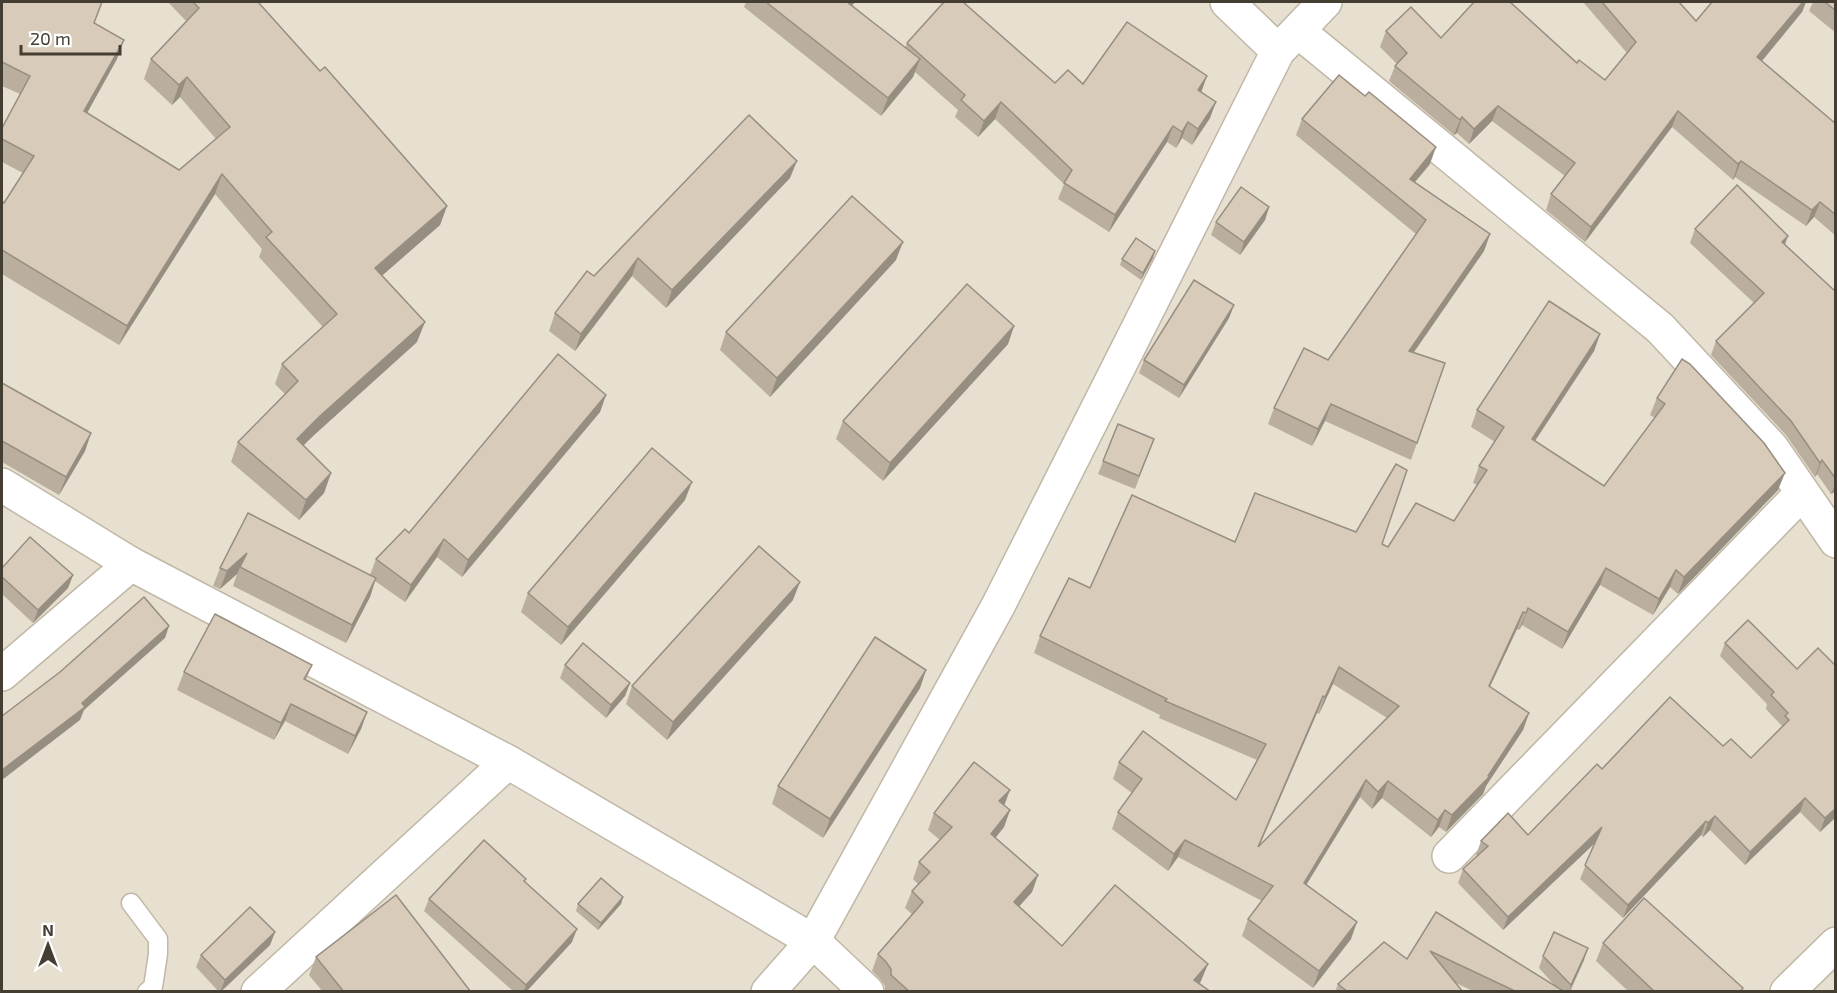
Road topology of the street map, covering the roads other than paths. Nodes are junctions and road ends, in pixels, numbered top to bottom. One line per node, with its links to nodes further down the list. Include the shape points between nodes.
1 (1227, 2): 3 (street)
2 (1325, 2): 3 (street)
3 (1288, 41): 5 (street, via 1660,328 1772,448); 12 (street, via 998,606)
4 (2, 485): 7 (street)
5 (1802, 493): 6 (street); 10 (street)
6 (1836, 541)
7 (131, 564): 8 (street); 9 (street)
8 (2, 674)
9 (508, 762): 12 (street); 15 (street)
10 (1449, 856)
11 (131, 903): 14 (lane, via 158,939 153,987)
12 (813, 941): 16 (street); 17 (street)
13 (1836, 944): 18 (street)
14 (147, 992)
15 (258, 992)
16 (768, 992)
17 (867, 992)
18 (1787, 992)

